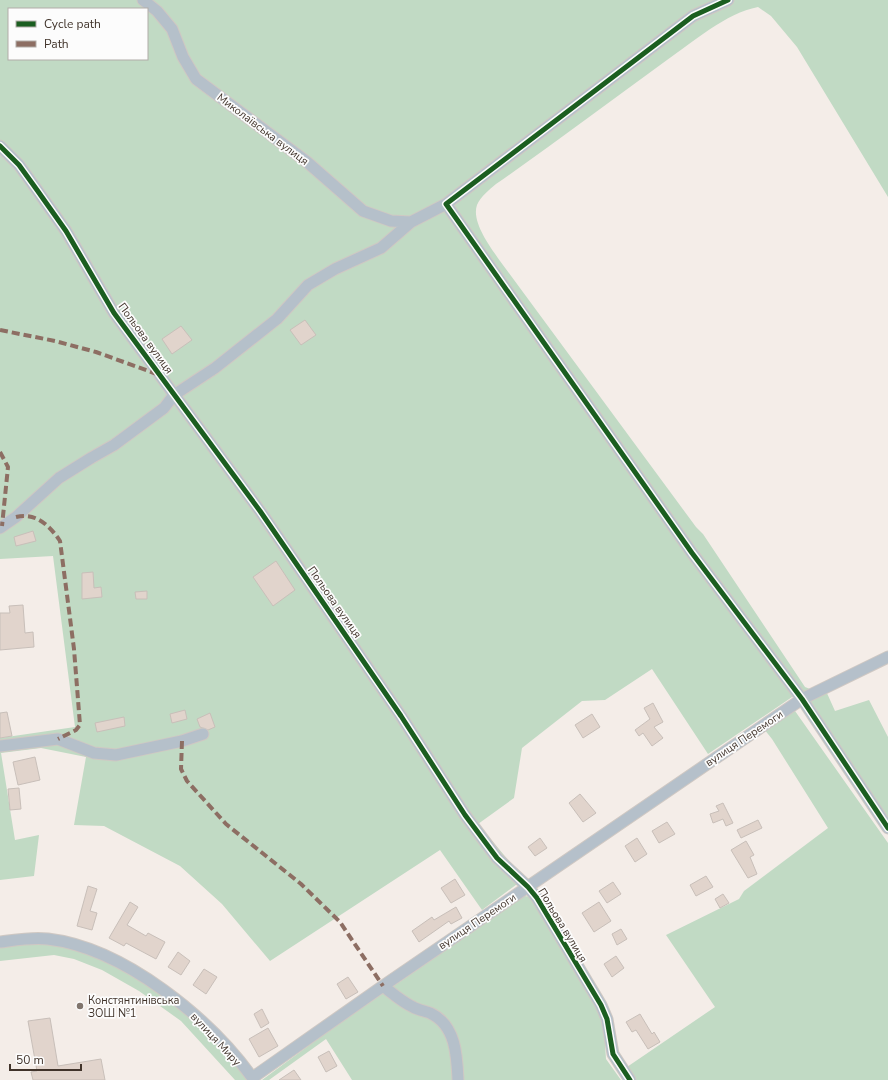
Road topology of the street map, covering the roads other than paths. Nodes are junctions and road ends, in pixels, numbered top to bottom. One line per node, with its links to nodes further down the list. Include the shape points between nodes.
1 (143, 0): 5 (street, Миколаївська вулиця, via 172,29 183,57 196,79 307,162 363,211 391,221)
2 (728, 0): 4 (street, via 692,16)
3 (0, 146): 6 (street, Польова вулиця, via 19,165 66,231 114,313)
4 (446, 204): 5 (street); 9 (street, via 688,546)
5 (411, 222): 6 (street, via 380,248 308,285 277,319 215,368)
6 (174, 395): 7 (street, via 164,408 150,419 114,445 59,478); 13 (street, Польова вулиця, via 264,517 466,815 497,858)
7 (0, 528)
8 (888, 657): 9 (street, вулиця Перемоги)
9 (802, 699): 12 (street); 13 (street, вулиця Перемоги)
10 (203, 734): 11 (street, via 116,755 94,753 58,739)
11 (0, 746)
12 (888, 828)
13 (528, 887): 15 (street, вулиця Перемоги); 18 (street, Польова вулиця, via 601,1005 607,1019 613,1054)
14 (0, 942): 16 (street, вулиця Миру, via 25,938 47,939 81,946 122,964 191,1012)
15 (383, 986): 16 (street, вулиця Перемоги); 17 (street, via 412,1007 431,1014 442,1022 450,1033 457,1051)
16 (253, 1079)
17 (458, 1080)
18 (630, 1080)

